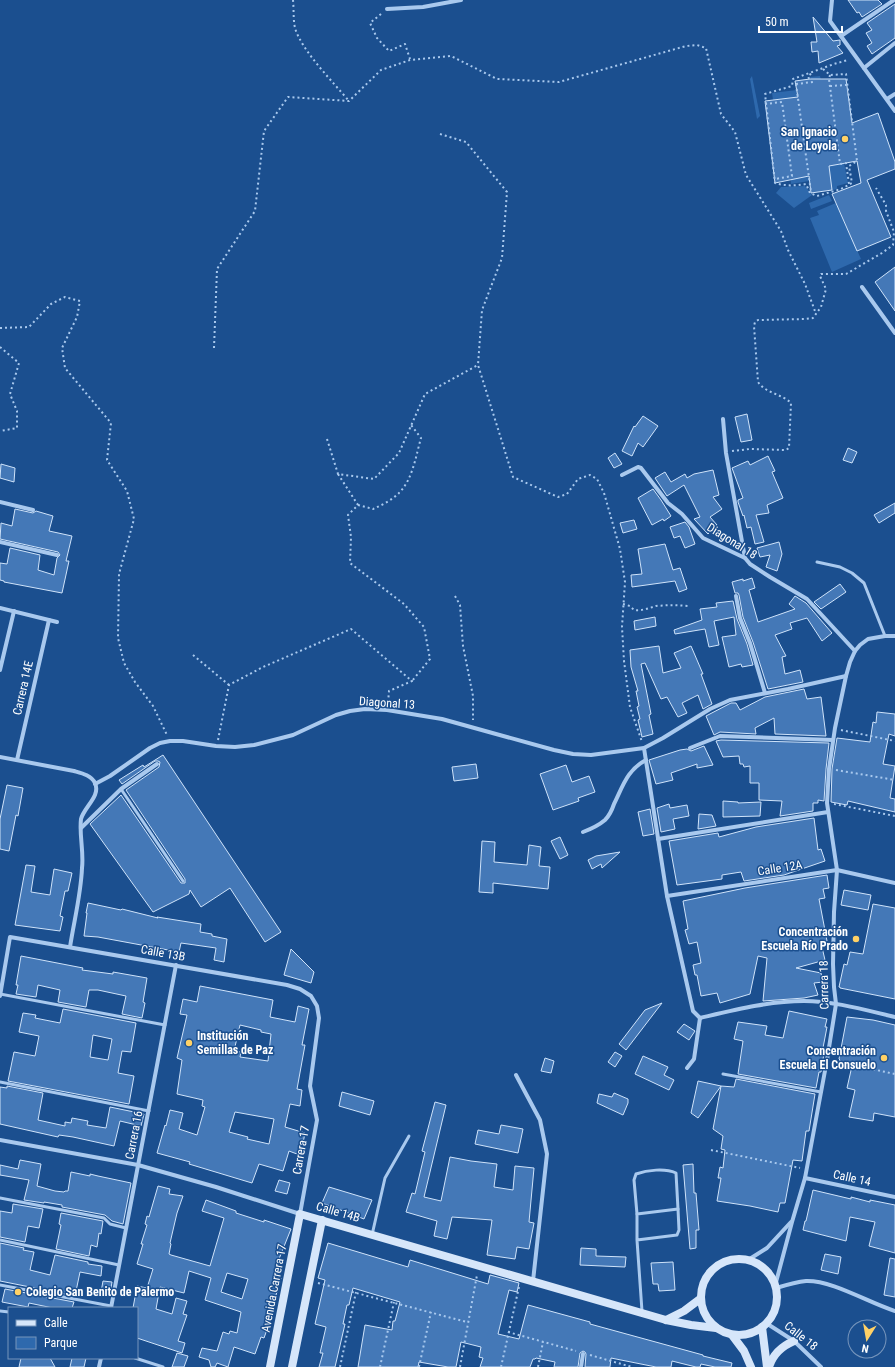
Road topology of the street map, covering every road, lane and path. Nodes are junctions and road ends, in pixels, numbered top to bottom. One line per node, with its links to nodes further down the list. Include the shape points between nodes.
1 (293, 0): 22 (path, via 295,27 302,42)
2 (461, 0): 5 (street, via 423,7)
3 (832, 0): 6 (street, via 830,21)
4 (894, 0): 6 (street)
5 (387, 9): 8 (path, via 370,23 374,33 389,51 405,44)
6 (841, 36): 10 (street)
7 (895, 43): 10 (street)
8 (410, 60): 22 (path, via 381,70); 31 (path, via 451,56 497,79 559,82 686,46 697,45 706,48 721,114 735,132 746,175 781,231)
9 (848, 60): 11 (path)
10 (864, 68): 21 (street)
11 (823, 69): 12 (path); 13 (path)
12 (815, 72): 14 (path, via 808,76); 16 (path, via 793,79)
13 (830, 75): 18 (path, via 846,74); 19 (path)
14 (809, 79)
15 (813, 82): 17 (path)
16 (792, 83): 17 (path); 23 (path, via 792,86 765,94)
17 (796, 84): 29 (path)
18 (847, 85): 19 (path); 27 (path, via 857,161 849,166 852,183)
19 (830, 86): 27 (path, via 840,164 846,163)
20 (895, 94): 21 (street)
21 (887, 99): 24 (street)
22 (349, 101): 35 (path, via 288,97 264,131 255,211 217,269)
23 (765, 104): 26 (path); 26 (path, via 782,102 792,176)
24 (895, 111)
25 (440, 134): 36 (path, via 466,142 507,192 502,258 482,310)
26 (774, 179): 27 (path, via 775,183 783,185 806,184 810,193 817,196)
27 (850, 184)
28 (876, 188): 31 (path, via 886,205 894,232 893,245 846,274 821,274 826,289 821,307)
29 (811, 193)
30 (862, 287): 33 (street)
31 (816, 314): 41 (path, via 813,318 805,319 758,320 754,326 758,382 761,387 791,403 789,448 741,449)
32 (0, 328): 72 (path, via 29,327 51,304 65,297 80,301 77,317 62,348 65,368 111,423 108,460 127,491 134,518 118,574 118,638 124,663 153,706)
33 (895, 333)
34 (0, 347): 39 (path, via 19,363 10,394 17,410 17,428)
35 (214, 348)
36 (478, 365): 38 (path, via 425,394); 53 (path, via 513,477 558,497 567,494 578,479 590,475 597,479 604,493 620,549 625,582)
37 (723, 419): 41 (street)
38 (411, 425): 42 (path, via 399,453 374,479); 45 (path, via 421,438 409,477 400,492 373,510)
39 (0, 431)
40 (326, 439): 42 (path)
41 (726, 453): 49 (street)
42 (338, 474): 45 (path)
43 (622, 475): 49 (street, Diagonal 18, via 635,467 641,468 668,503 682,514 703,538)
44 (0, 502): 46 (street)
45 (358, 505): 65 (path, via 348,514 351,537 350,563 404,604 424,628 430,659)
46 (33, 510)
47 (0, 542): 48 (street)
48 (57, 555)
49 (745, 558): 61 (street, Diagonal 18, via 750,564 807,599)
50 (817, 562): 59 (lane, via 846,570 864,583)
51 (455, 596): 69 (path, via 460,605 463,646 473,696)
52 (736, 596): 67 (street, via 740,618)
53 (623, 604): 54 (path, via 634,610 676,604); 75 (path, via 624,661 630,707)
54 (688, 606)
55 (0, 608): 56 (street)
56 (14, 611): 57 (street); 63 (street)
57 (49, 620): 58 (street); 78 (street, Carrera 14E)
58 (57, 622)
59 (885, 636): 60 (street); 61 (street, via 868,639)
60 (895, 636)
61 (855, 651): 64 (street, Carrera 18)
62 (193, 655): 66 (path)
63 (0, 670)
64 (846, 676): 67 (street); 70 (street, Carrera 18)
65 (412, 681): 66 (path, via 351,629 263,667); 68 (path, via 389,692)
66 (230, 685): 74 (path)
67 (765, 692): 75 (street, via 719,704)
68 (387, 710): 69 (street, Diagonal 13); 74 (street, Diagonal 13, via 350,711 293,735 254,745)
69 (474, 727): 75 (street, Diagonal 13, via 573,754 591,755)
70 (835, 728): 71 (street, Carrera 18); 73 (path)
71 (833, 740): 76 (street, via 720,736); 81 (street, Carrera 18)
72 (170, 741): 74 (street, Diagonal 13); 83 (street, Diagonal 13, via 150,748)
73 (895, 741)
74 (216, 746)
75 (644, 748): 79 (street)
76 (690, 748)
77 (0, 757): 78 (street)
78 (17, 760): 83 (street, via 85,774)
79 (646, 760): 89 (street, via 631,770 605,820); 90 (street)
80 (157, 764): 84 (street)
81 (829, 769): 82 (path); 85 (street, Carrera 18)
82 (895, 780)
83 (95, 784): 88 (street, via 94,796 84,812)
84 (121, 789): 88 (street); 92 (lane)
85 (827, 803): 86 (street, Carrera 18); 87 (path)
86 (828, 812): 90 (street); 91 (street, Carrera 18)
87 (895, 816)
88 (80, 828): 95 (street, via 82,870)
89 (583, 832)
90 (658, 839): 94 (street)
91 (837, 870): 93 (street, Calle 12A); 94 (street, Calle 12A); 99 (street, Carrera 18, via 833,964)
92 (184, 881)
93 (895, 882)
94 (667, 896): 101 (street, via 693,1011)
95 (70, 947): 96 (street, Calle 13B); 97 (street, Calle 13B, via 10,937)
96 (176, 965): 98 (street, Calle 13B, via 287,985); 102 (street, Carrera 16)
97 (0, 995): 102 (lane)
98 (311, 996): 120 (street, Carrera 17, via 317,1006 319,1018 310,1086 317,1120)
99 (836, 1004): 100 (street); 101 (street, via 804,1001 771,1004); 103 (street, Carrera 18)
100 (895, 1017)
101 (700, 1018): 104 (street, via 694,1059)
102 (165, 1025): 110 (street, Carrera 16)
103 (827, 1060): 106 (path); 109 (street, Carrera 18)
104 (687, 1068)
105 (723, 1074): 109 (lane)
106 (895, 1074)
107 (516, 1075): 133 (street, via 540,1120 547,1154)
108 (0, 1082): 110 (lane)
109 (821, 1092): 115 (street, Carrera 18)
110 (149, 1110): 114 (street, Carrera 16)
111 (409, 1136): 125 (lane, via 385,1178)
112 (0, 1140): 114 (street, Calle 14B)
113 (711, 1150): 115 (path)
114 (138, 1165): 120 (street, Calle 14B); 124 (street, Carrera 16)
115 (806, 1169): 116 (street, Carrera 18)
116 (805, 1178): 117 (street, Calle 14); 123 (street, Carrera 18)
117 (895, 1197)
118 (0, 1198): 124 (lane, via 104,1218 110,1224)
119 (678, 1209): 121 (lane); 121 (lane, via 676,1173 670,1170 642,1172 636,1174 634,1180); 127 (lane, via 677,1235)
120 (300, 1214): 122 (street, Calle 14B); 154 (street, Avenida Carrera 17)
121 (637, 1214): 127 (lane)
122 (322, 1220): 125 (street, Calle 14B); 132 (street)
123 (792, 1222): 128 (street, Carrera 18, via 767,1248); 135 (street, Carrera 18)
124 (126, 1228): 129 (street, Carrera 16)
125 (372, 1235): 130 (street, Calle 14B)
126 (0, 1240): 129 (lane)
127 (637, 1240): 142 (lane)
128 (748, 1260): 135 (street, via 768,1272); 137 (street, via 730,1260 714,1268 704,1282)
129 (119, 1265): 139 (street, Carrera 16)
130 (479, 1266): 131 (street, Calle 14B); 144 (path)
131 (521, 1278): 133 (street, Calle 14B); 147 (path)
132 (310, 1280): 136 (path); 155 (street)
133 (533, 1282): 142 (street, Calle 14B)
134 (0, 1285): 139 (lane)
135 (775, 1287): 140 (street, via 796,1282 821,1283); 145 (street, via 776,1307)
136 (356, 1292): 138 (path); 156 (path)
137 (700, 1299): 143 (street); 146 (street, via 705,1315)
138 (394, 1302): 141 (path); 157 (path)
139 (111, 1307)
140 (895, 1311)
141 (431, 1312): 144 (path); 158 (path)
142 (642, 1313): 143 (street, Calle 14B)
143 (666, 1320): 146 (street, Calle 14B)
144 (467, 1322): 159 (path)
145 (764, 1325): 148 (street, via 748,1334); 149 (street, Calle 18); 165 (street)
146 (716, 1328): 148 (street)
147 (508, 1332): 150 (path); 160 (path)
148 (732, 1335): 164 (street)
149 (794, 1341): 165 (street, via 776,1353); 166 (street, Calle 18)
150 (543, 1342): 151 (path); 161 (path)
151 (584, 1354): 162 (street); 163 (path)
152 (138, 1359): 153 (lane)
153 (163, 1367)
154 (270, 1367)
155 (292, 1367)
156 (340, 1367)
157 (380, 1367)
158 (419, 1367)
159 (460, 1367)
160 (501, 1367)
161 (538, 1367)
162 (580, 1367)
163 (632, 1367)
164 (751, 1367)
165 (768, 1367)
166 (821, 1367)

